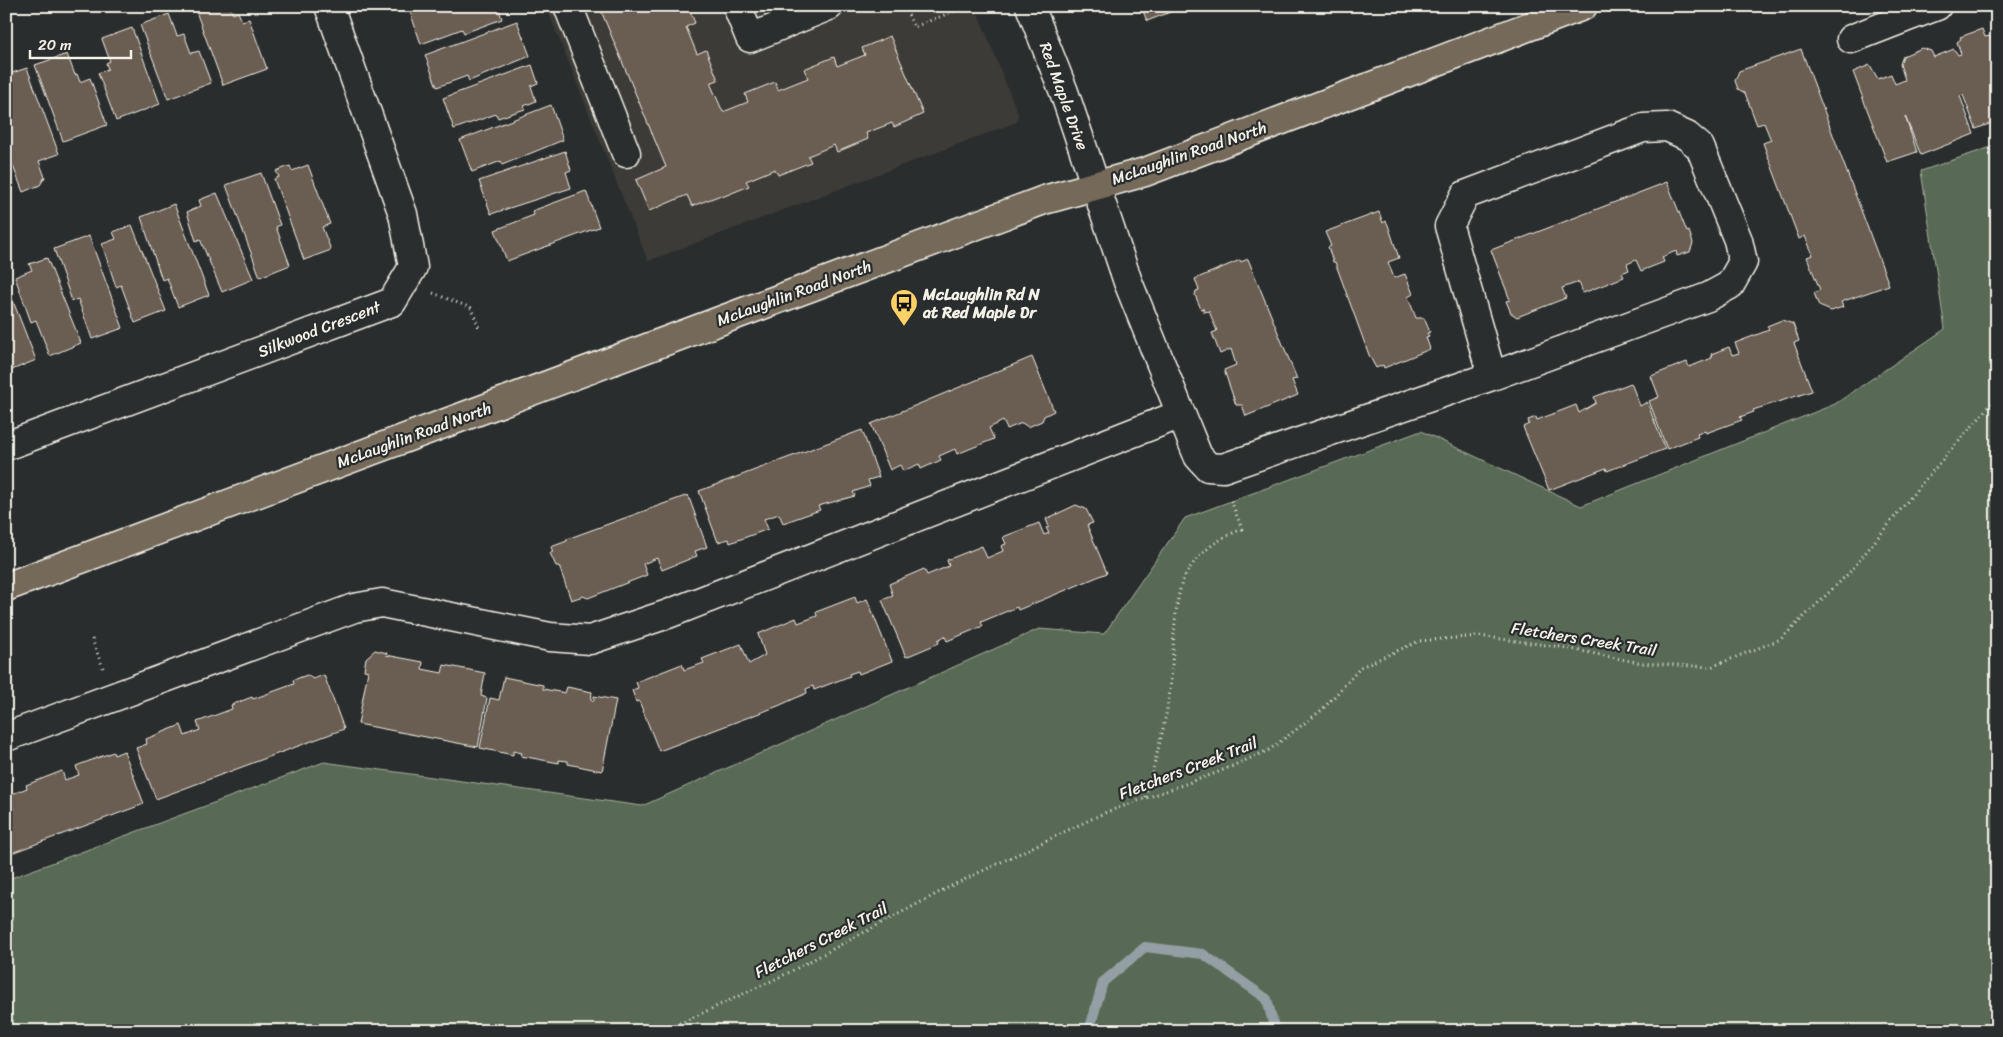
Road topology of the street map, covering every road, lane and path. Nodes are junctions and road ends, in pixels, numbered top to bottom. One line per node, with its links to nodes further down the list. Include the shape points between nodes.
1 (329, 6): 14 (street, Silkwood Crescent, via 403,214 412,267)
2 (568, 6): 12 (street)
3 (737, 6): 4 (street, via 750,38)
4 (829, 6)
5 (904, 6): 6 (path, via 914,27)
6 (967, 6)
7 (1030, 6): 13 (street, Red Maple Drive, via 1064,92)
8 (1583, 6): 13 (main road, McLaughlin Road North, via 1145,172)
9 (1937, 6): 10 (street)
10 (1903, 12): 11 (street)
11 (1851, 39)
12 (626, 153)
13 (1095, 186): 18 (street, Red Maple Drive, via 1128,282); 21 (main road, McLaughlin Road North, via 1044,200)
14 (404, 282): 15 (path, via 471,308); 19 (street, Silkwood Crescent, via 392,302)
15 (479, 328)
16 (1492, 376): 16 (street, Red Maple Drive, via 1449,226 1465,195 1643,128 1667,127 1687,136 1700,147 1738,240 1742,262 1730,286 1708,297); 18 (street, Red Maple Drive, via 1223,468 1208,467 1198,456)
17 (1997, 398): 23 (path, Fletchers Creek Trail, via 1849,573 1780,639 1711,667 1640,663 1561,647 1479,636 1420,641 1361,667 1322,710 1269,750 1216,773)
18 (1181, 414): 22 (street, via 668,614 590,640 550,636 382,603 354,608)
19 (6, 446)
20 (1229, 497): 23 (path, via 1242,529 1223,537 1200,554 1184,577 1179,596 1169,696)
21 (6, 587)
22 (6, 737)
23 (1146, 797): 24 (path, Fletchers Creek Trail, via 1104,813 955,884 773,980 683,1022)
24 (645, 1031)

